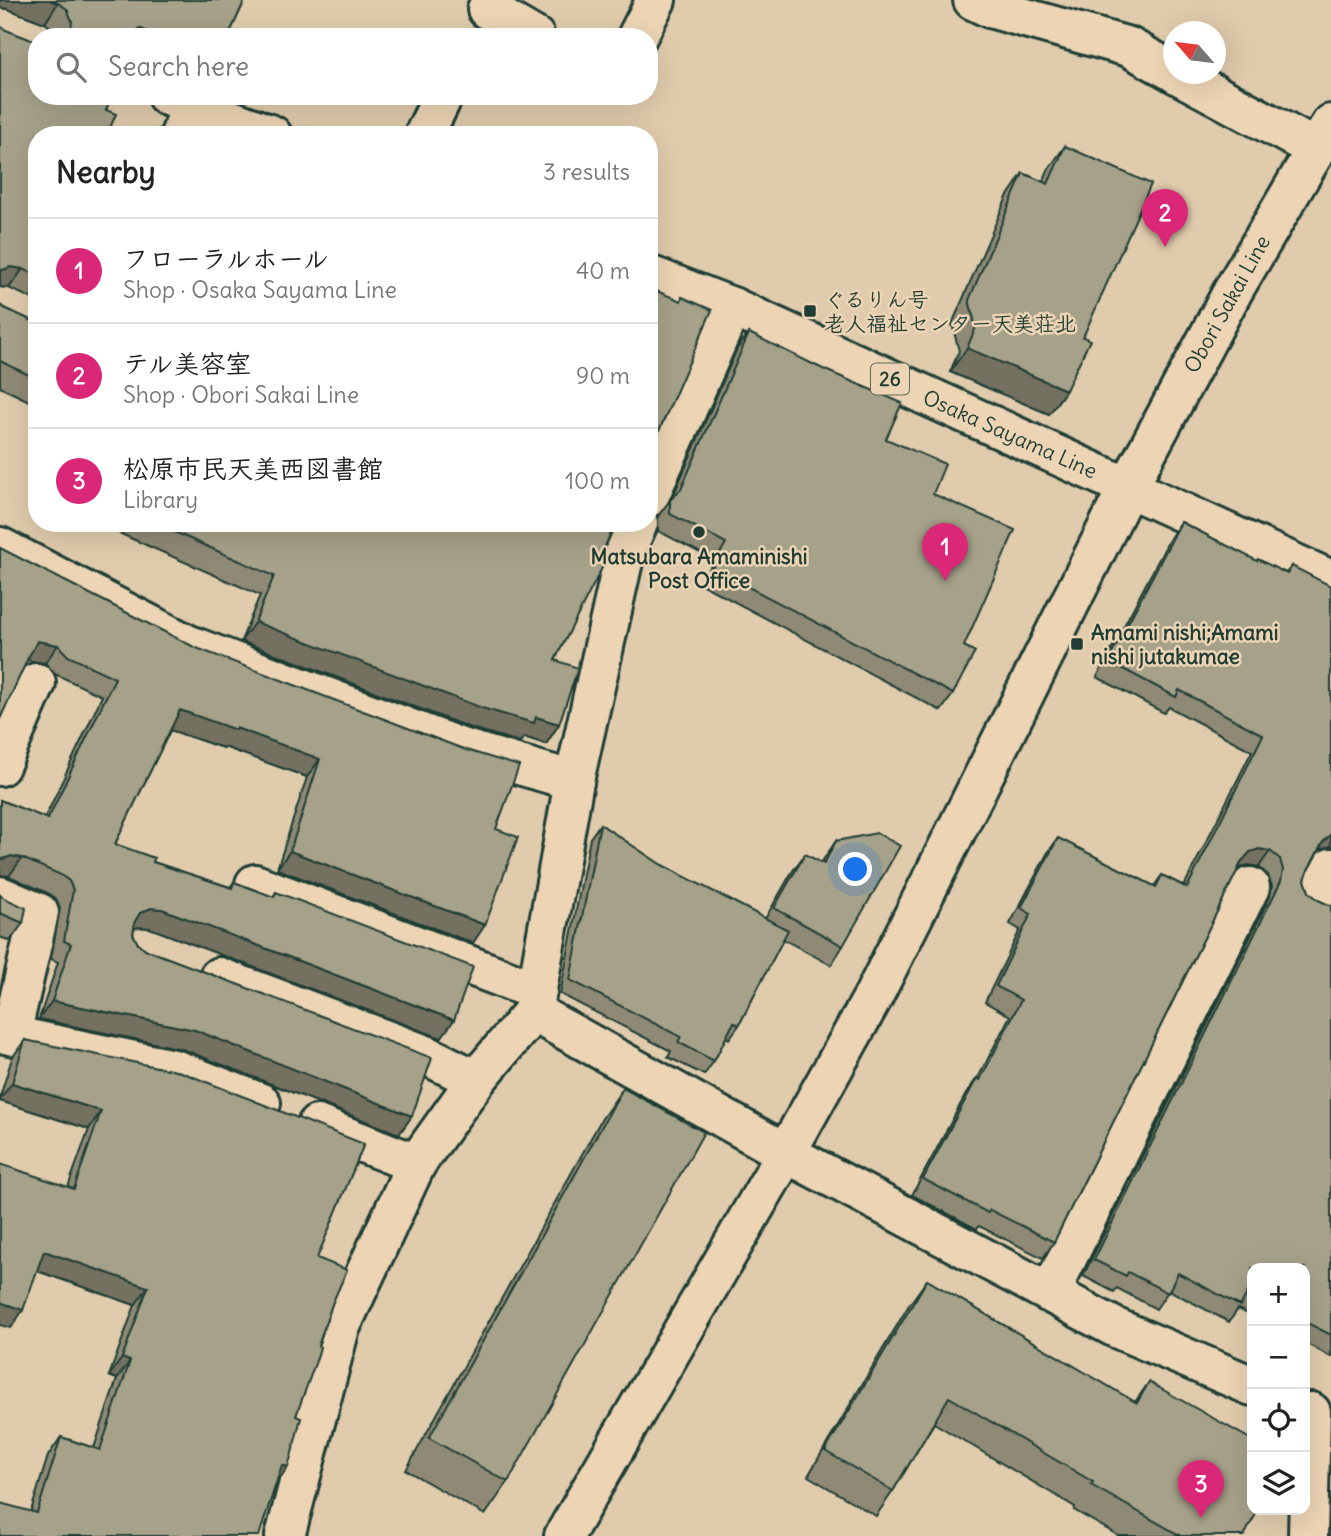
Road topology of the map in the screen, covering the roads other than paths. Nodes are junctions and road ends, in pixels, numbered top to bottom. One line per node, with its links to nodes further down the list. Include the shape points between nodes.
1 (656, 0): 5 (street)
2 (973, 0): 6 (street, via 1129,47)
3 (484, 15): 4 (street)
4 (514, 28)
5 (642, 28)
6 (1163, 66)
7 (1201, 84): 12 (street)
8 (439, 105): 11 (street)
9 (180, 112): 10 (street)
10 (236, 126)
11 (428, 126)
12 (1324, 136): 16 (street, Obori Sakai Line, via 1234,289)
13 (658, 278): 14 (street, Osaka Sayama Line / 26)
14 (732, 307): 15 (street); 16 (street, Osaka Sayama Line / 26)
15 (658, 477)
16 (1128, 487): 19 (street, Osaka Sayama Line / 26); 32 (street, Obori Sakai Line, via 873,997)
17 (634, 532): 22 (street, via 625,552)
18 (0, 547): 22 (street, via 189,645 461,748)
19 (1331, 580)
20 (36, 683): 21 (street)
21 (0, 766)
22 (574, 781): 29 (street)
23 (1331, 868): 27 (street, via 1317,896)
24 (255, 884): 29 (street)
25 (1250, 887): 34 (street)
26 (0, 896): 30 (street, via 39,913)
27 (1331, 903)
28 (180, 963): 31 (street, via 426,1055)
29 (535, 1001): 31 (street); 32 (street)
30 (5, 1034): 33 (street, via 174,1069)
31 (476, 1080): 33 (street)
32 (786, 1153): 34 (street); 38 (street, Obori Sakai Line)
33 (416, 1164): 37 (street, via 340,1328)
34 (1050, 1293): 35 (street, via 1116,1328)
35 (1247, 1384)
36 (1316, 1414): 39 (street)
37 (285, 1536)
38 (564, 1536)
39 (1308, 1536)

